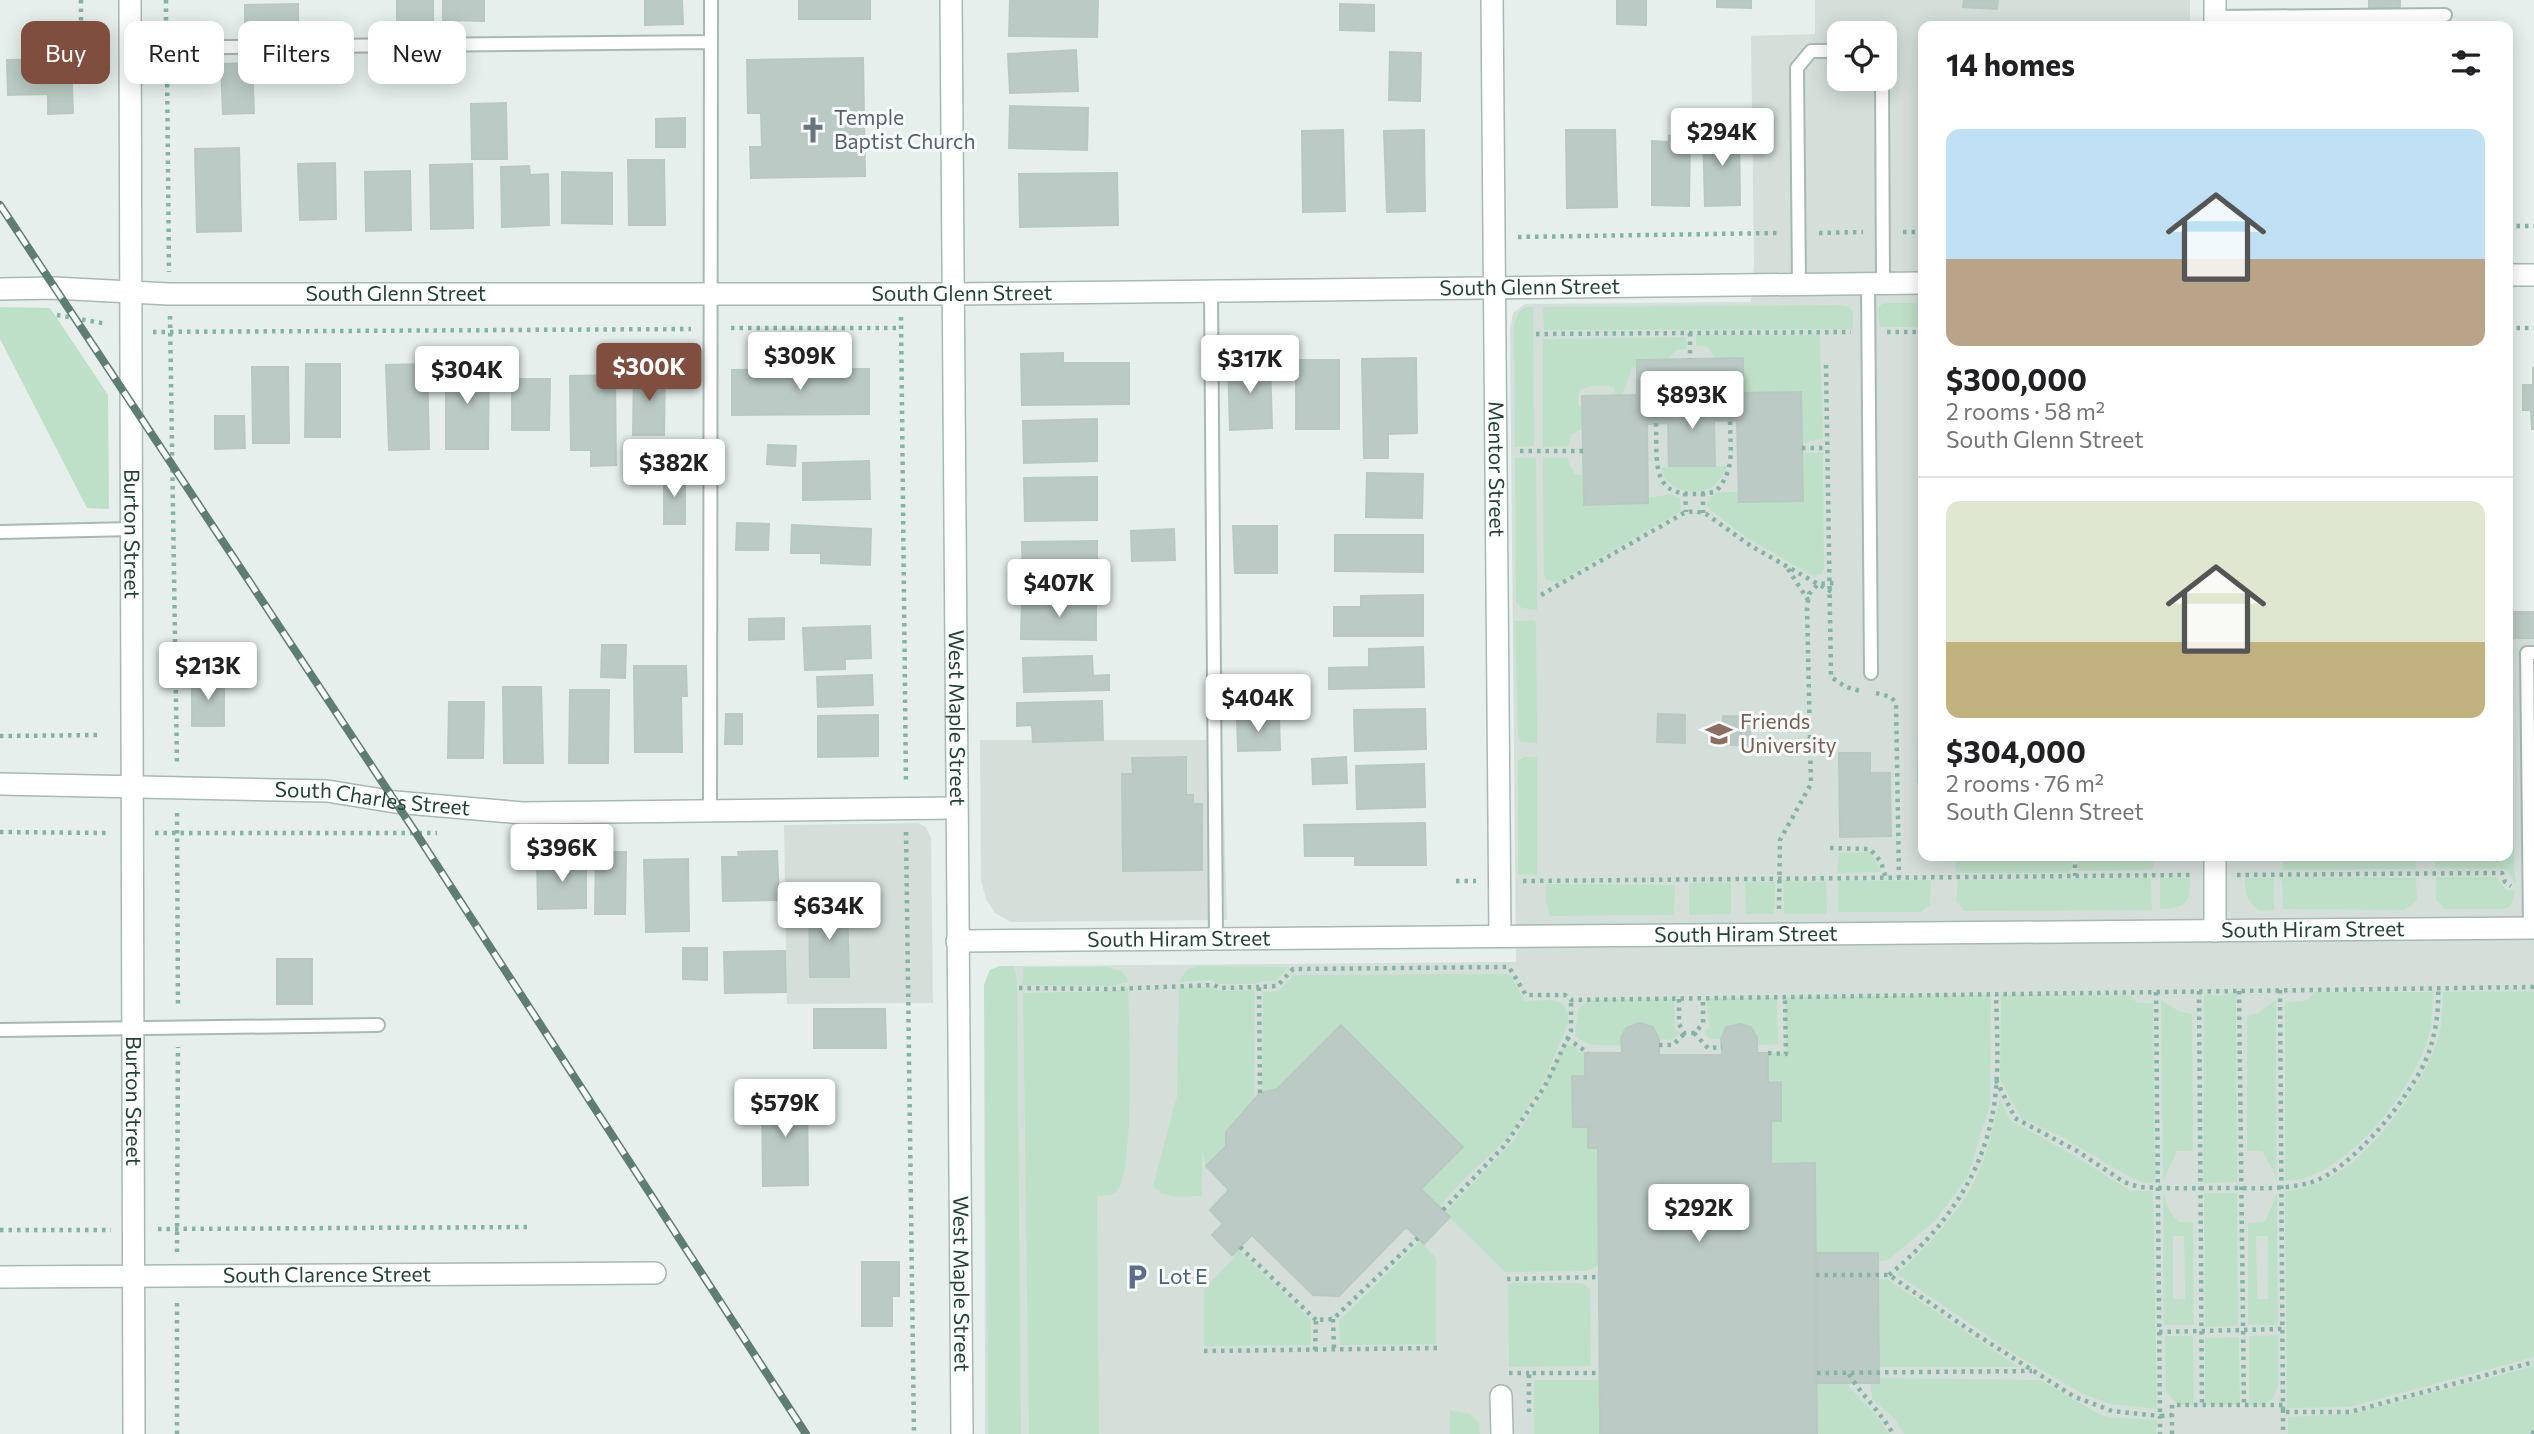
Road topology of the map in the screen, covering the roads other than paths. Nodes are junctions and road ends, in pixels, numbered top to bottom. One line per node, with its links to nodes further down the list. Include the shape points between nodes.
1 (130, 0): 7 (street, Burton Street)
2 (711, 0): 8 (lane)
3 (951, 0): 23 (street, West Maple Street)
4 (1492, 0): 18 (street, Mentor Street)
5 (2215, 14): 6 (lane)
6 (2445, 15)
7 (130, 21)
8 (711, 42): 9 (lane); 22 (lane)
9 (224, 47)
10 (1827, 51): 17 (lane, via 1811,51 1797,68)
11 (131, 84): 21 (street, Burton Street)
12 (1882, 91): 15 (lane, via 1883,232)
13 (2513, 275): 14 (street)
14 (2534, 275)
15 (1875, 283): 16 (street, South Glenn Street); 17 (street, South Glenn Street); 27 (lane, via 1868,332)
16 (1918, 283)
17 (1799, 284): 18 (street, South Glenn Street)
18 (1493, 286): 20 (street, South Glenn Street); 35 (street, Mentor Street)
19 (0, 289): 21 (street, South Glenn Street)
20 (1211, 291): 23 (street, South Glenn Street); 36 (lane)
21 (132, 294): 22 (street, South Glenn Street); 24 (street, Burton Street)
22 (710, 294): 23 (street, South Glenn Street); 31 (lane)
23 (953, 294): 30 (street, West Maple Street)
24 (132, 529): 25 (lane); 29 (street, Burton Street)
25 (0, 532)
26 (2534, 653): 33 (lane, via 2527,653)
27 (1871, 673)
28 (0, 784): 29 (street, South Charles Street)
29 (133, 785): 31 (street, South Charles Street, via 327,791 523,813); 39 (street, Burton Street)
30 (956, 808): 31 (street, South Charles Street); 37 (street, West Maple Street)
31 (710, 811)
32 (2216, 865): 34 (street)
33 (2532, 928): 34 (street, South Hiram Street)
34 (2216, 931): 35 (street, South Hiram Street)
35 (1500, 936): 36 (street, South Hiram Street)
36 (1216, 939): 37 (street, South Hiram Street)
37 (957, 942): 46 (street, West Maple Street)
38 (378, 1025): 39 (lane)
39 (133, 1029): 40 (lane); 42 (street, Burton Street)
40 (0, 1030)
41 (655, 1273): 42 (street, South Clarence Street)
42 (132, 1276): 43 (street, South Clarence Street); 45 (street, Burton Street)
43 (0, 1277)
44 (1502, 1396): 47 (street)
45 (134, 1434)
46 (962, 1434)
47 (1502, 1434)

